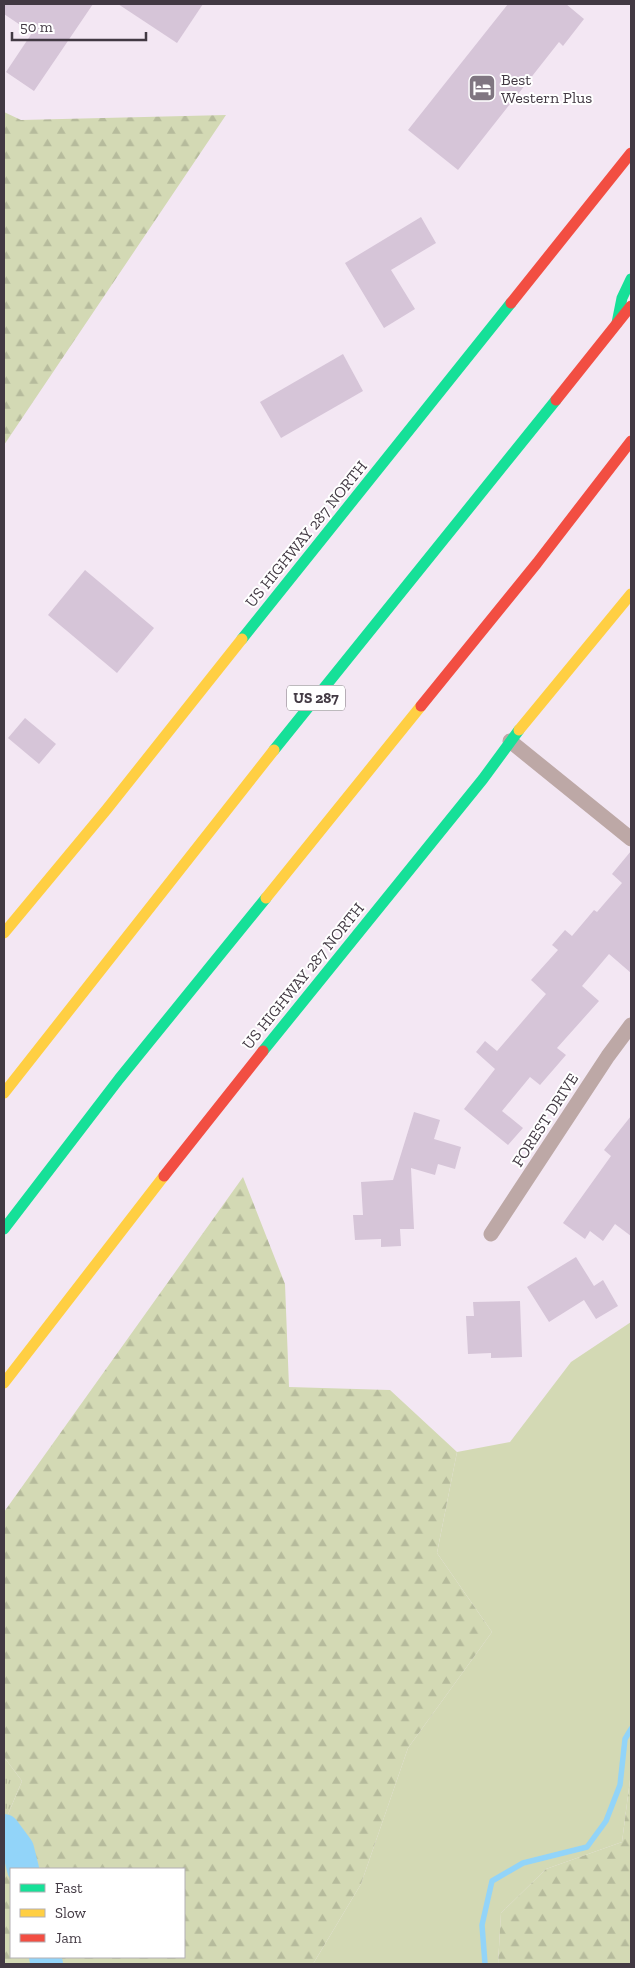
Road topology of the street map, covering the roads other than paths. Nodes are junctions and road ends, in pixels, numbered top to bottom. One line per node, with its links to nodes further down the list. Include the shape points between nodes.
1 (631, 153): 9 (main road, US HIGHWAY 287 NORTH, via 107,809)
2 (631, 279): 4 (main road, via 622,298)
3 (631, 306): 4 (main road, US 287)
4 (617, 323): 11 (main road, US 287, via 234,800)
5 (631, 441): 12 (main road, via 537,563 119,1079)
6 (631, 594): 7 (main road, US HIGHWAY 287 NORTH)
7 (510, 741): 8 (street); 14 (main road, US HIGHWAY 287 NORTH, via 483,780 225,1098)
8 (631, 839)
9 (4, 933)
10 (631, 1025): 13 (street, FOREST DRIVE)
11 (4, 1093)
12 (4, 1229)
13 (491, 1234)
14 (4, 1383)

